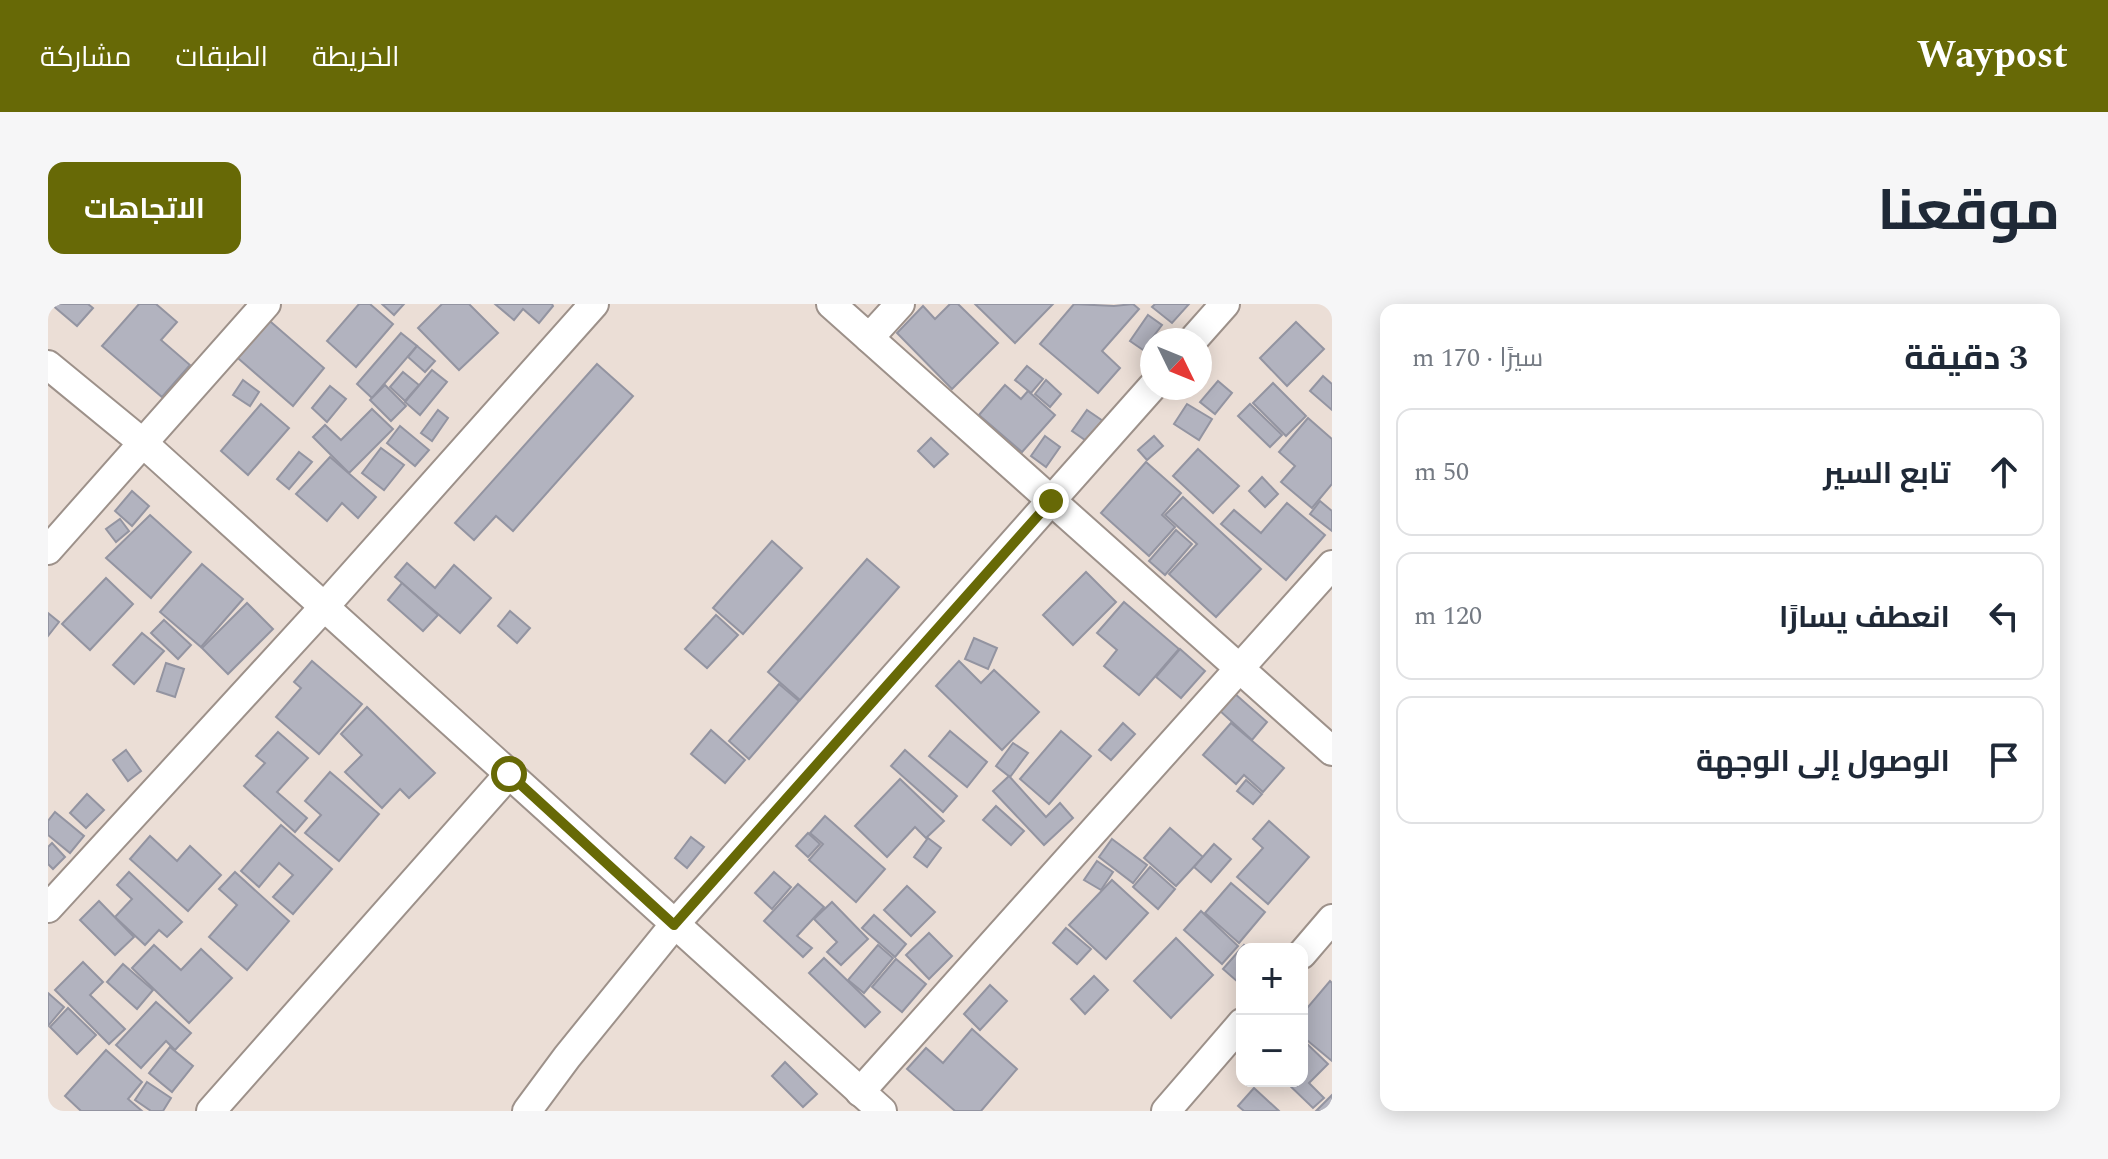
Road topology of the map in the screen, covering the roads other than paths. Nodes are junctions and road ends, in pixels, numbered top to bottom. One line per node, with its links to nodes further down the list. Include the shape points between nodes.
1 (266, 304): 10 (street)
2 (594, 304): 14 (street)
3 (831, 304): 7 (street)
4 (900, 304): 7 (street)
5 (1225, 304): 6 (street)
6 (1204, 328)
7 (869, 338): 11 (street)
8 (48, 365): 10 (street)
9 (1140, 400): 11 (street)
10 (143, 443): 12 (street); 14 (street)
11 (1051, 501): 15 (street); 20 (street)
12 (48, 550)
13 (1332, 565): 15 (street)
14 (324, 607): 17 (street); 18 (street)
15 (1240, 669): 16 (street); 23 (street)
16 (1332, 751)
17 (509, 774): 20 (street); 24 (street)
18 (48, 908)
19 (1332, 919): 21 (street)
20 (674, 925): 23 (street); 25 (street)
21 (1308, 947)
22 (1236, 1030): 27 (street)
23 (860, 1092): 26 (street)
24 (211, 1111)
25 (527, 1111)
26 (882, 1111)
27 (1166, 1111)

